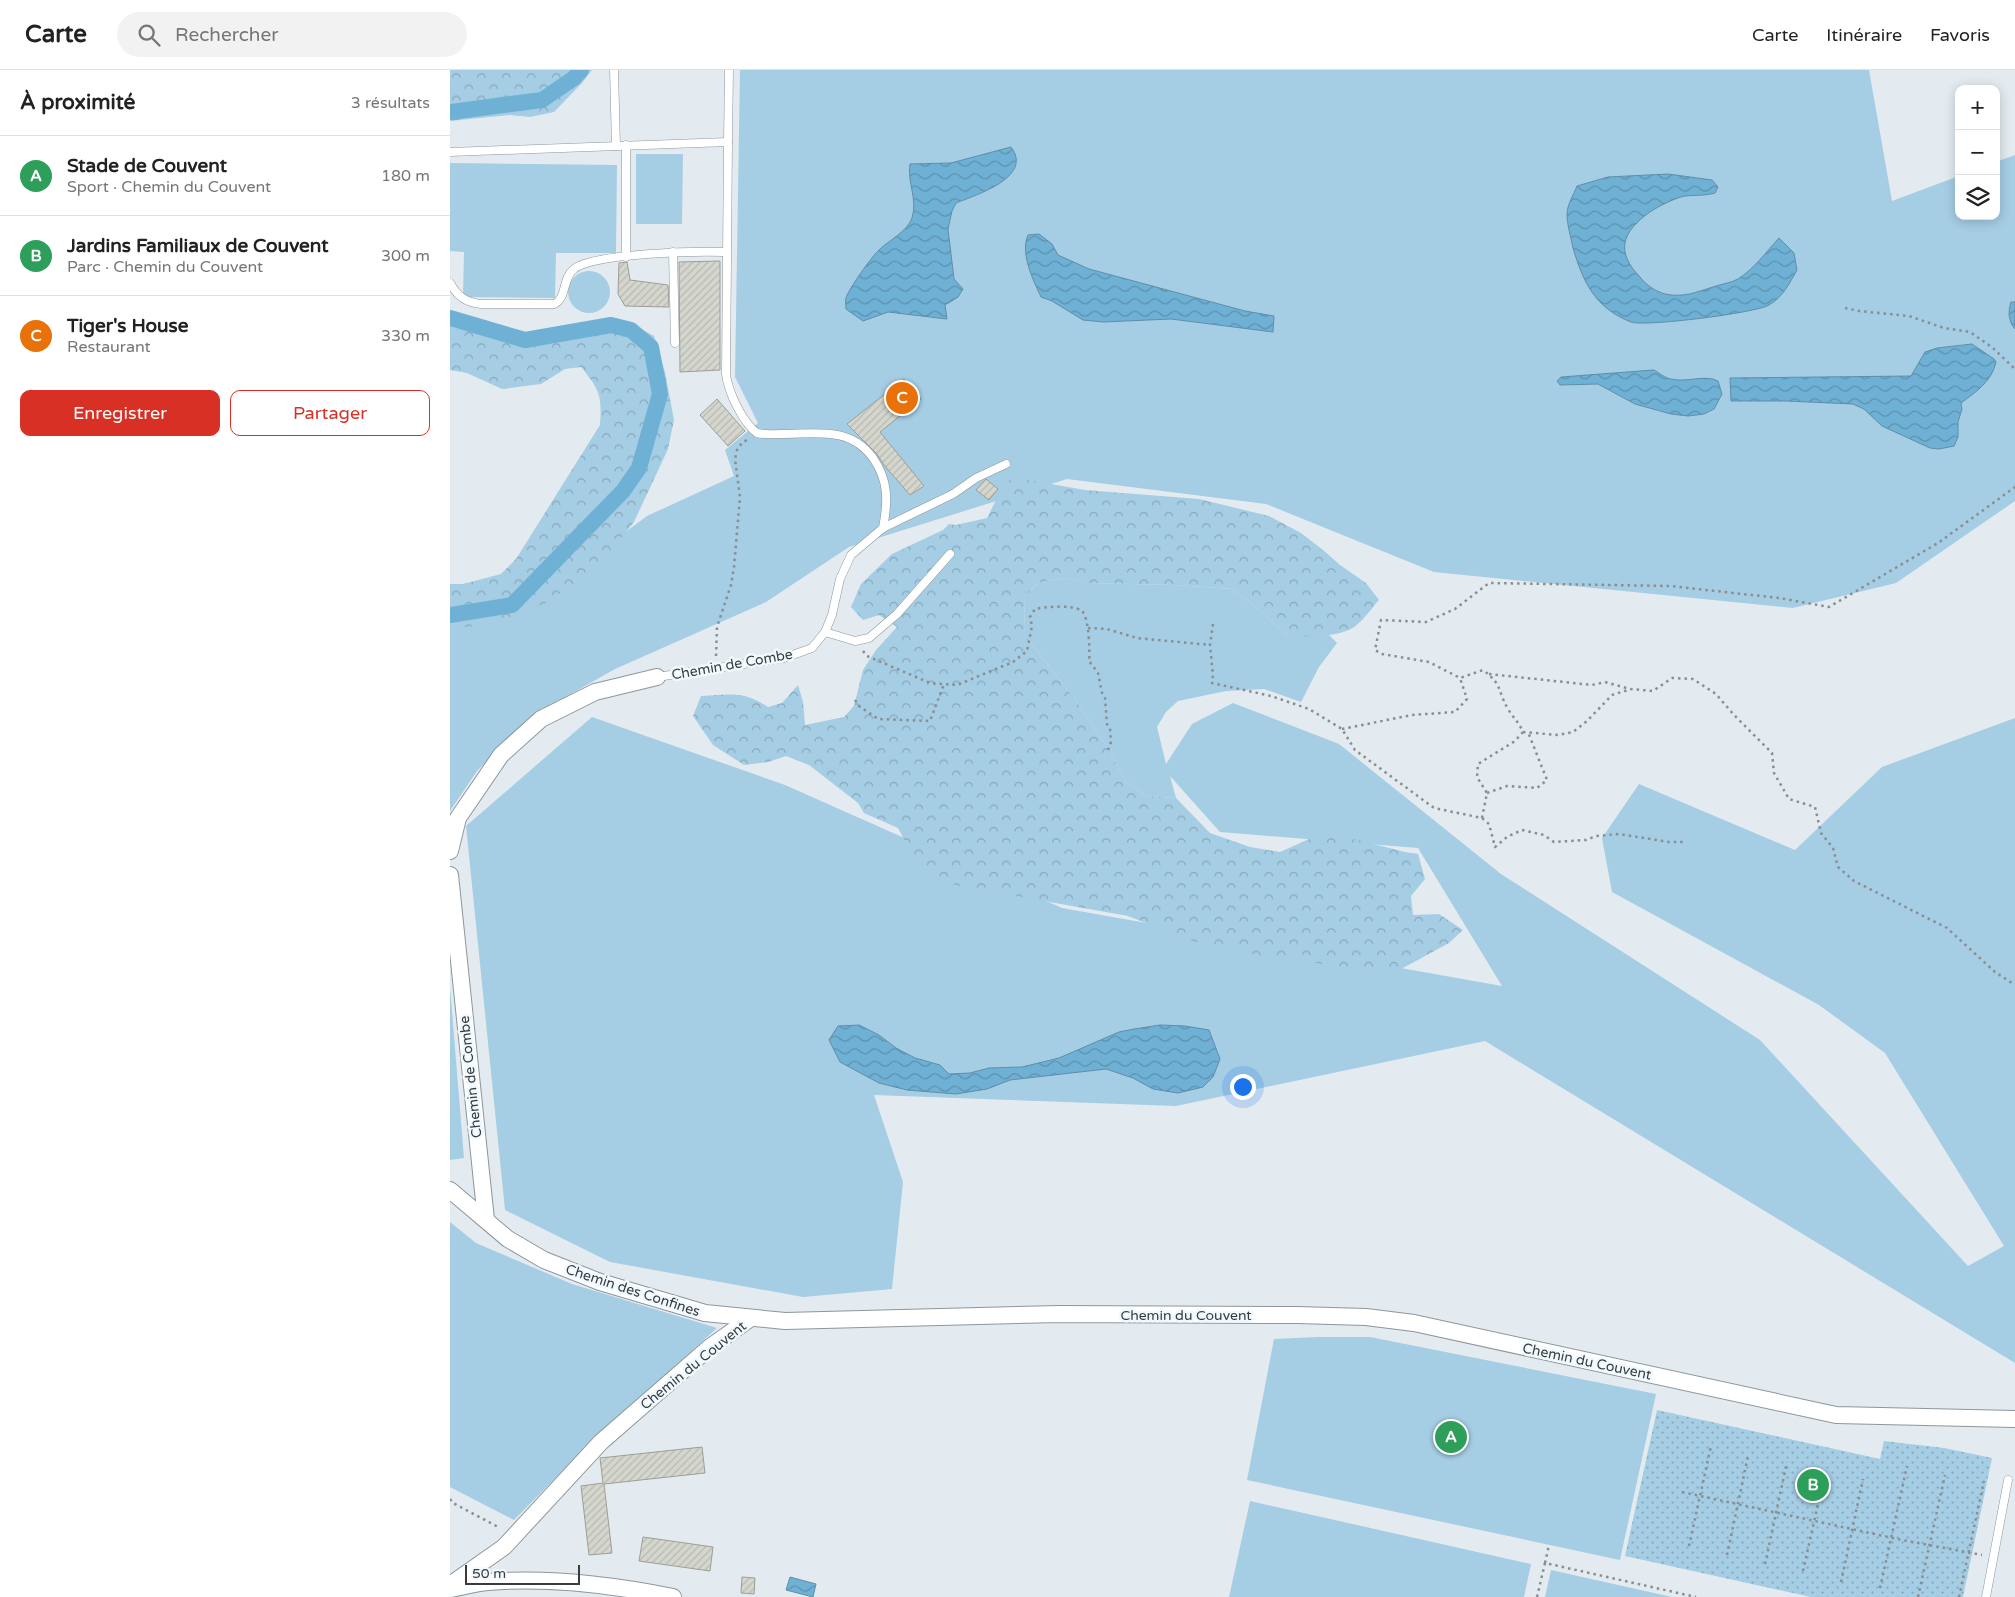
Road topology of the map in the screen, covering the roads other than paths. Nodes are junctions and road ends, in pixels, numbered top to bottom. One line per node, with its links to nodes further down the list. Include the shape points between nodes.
1 (614, 70): 5 (lane)
2 (729, 70): 3 (lane)
3 (728, 142): 4 (lane); 8 (lane)
4 (626, 145): 5 (lane); 9 (lane)
5 (616, 146): 6 (lane)
6 (450, 152)
7 (673, 252): 8 (lane); 9 (lane); 11 (lane)
8 (726, 252): 13 (lane, via 727,382 730,392 757,433 832,434 856,441 869,453 884,478 887,506)
9 (626, 257): 10 (lane, via 595,261 573,269 560,300 554,304 470,302 462,299)
10 (450, 284)
11 (675, 343)
12 (1006, 464): 13 (lane, Chemin de Combe)
13 (883, 528): 15 (lane, Chemin de Combe, via 852,555 840,579 832,615)
14 (950, 554): 15 (lane, via 897,614 869,638 855,640)
15 (824, 632): 16 (lane, Chemin de Combe, via 812,648 784,658)
16 (657, 677): 17 (street, Chemin de Combe, via 594,692 541,719 501,756 458,818)
17 (450, 851)
18 (450, 875): 20 (street, Chemin de Combe)
19 (450, 1190): 20 (street, Chemin des Confines)
20 (486, 1220): 21 (street, Chemin des Confines, via 508,1239 544,1260 600,1282 705,1313)
21 (751, 1318): 22 (street, Chemin du Couvent, via 785,1322 1059,1314 1366,1317 1424,1326 1836,1415); 24 (street, Chemin du Couvent, via 710,1347 601,1442 504,1547)
22 (2015, 1419)
23 (2008, 1480): 27 (lane)
24 (450, 1584)
25 (450, 1589): 26 (street, via 487,1582 555,1582 638,1590)
26 (673, 1597)
27 (1986, 1597)

